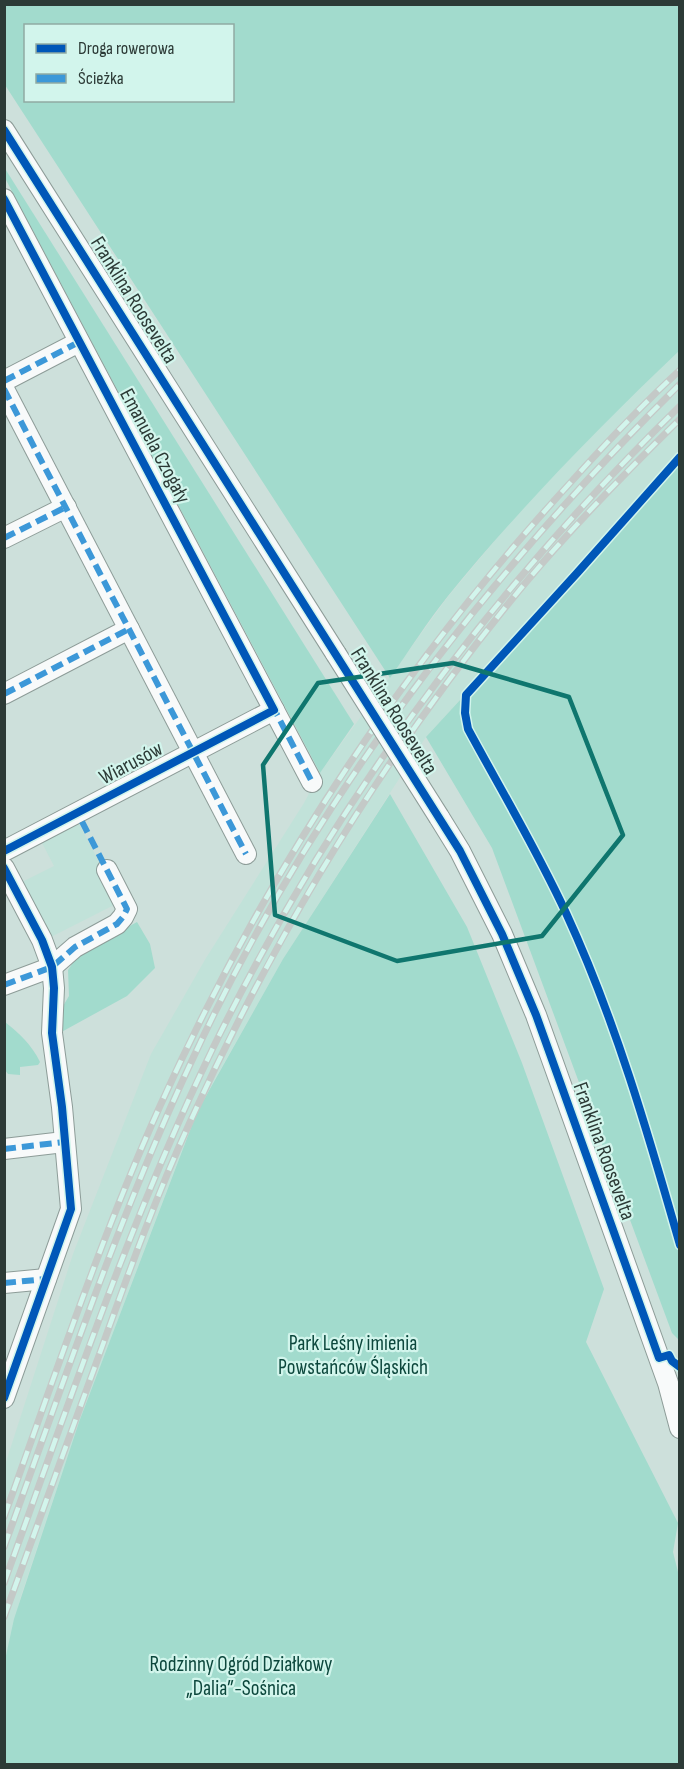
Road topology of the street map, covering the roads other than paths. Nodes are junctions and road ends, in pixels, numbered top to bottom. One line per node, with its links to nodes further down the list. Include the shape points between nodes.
1 (4, 130): 24 (street, Franklina Roosevelta, bridge, via 460,851 502,934 536,1015)
2 (4, 199): 3 (street, Emanuela Czogały)
3 (79, 342): 4 (street); 10 (street, Emanuela Czogały)
4 (4, 381)
5 (4, 388): 6 (street)
6 (66, 507): 7 (street); 8 (street)
7 (4, 538)
8 (129, 629): 9 (street); 11 (street)
9 (4, 694)
10 (274, 710): 11 (street, Wiarusów); 12 (street, Emanuela Czogały)
11 (193, 751): 13 (street, Wiarusów); 14 (street)
12 (312, 782)
13 (4, 851)
14 (246, 854)
15 (4, 868): 17 (street)
16 (107, 870): 17 (street, via 127,909 123,917 75,947)
17 (52, 967): 18 (street); 19 (street, via 52,1033)
18 (4, 985)
19 (64, 1142): 20 (street); 21 (street, via 71,1209)
20 (4, 1149)
21 (46, 1279): 22 (street); 23 (street)
22 (4, 1283)
23 (4, 1398)
24 (676, 1403): 25 (street, Franklina Roosevelta)
25 (680, 1428)

